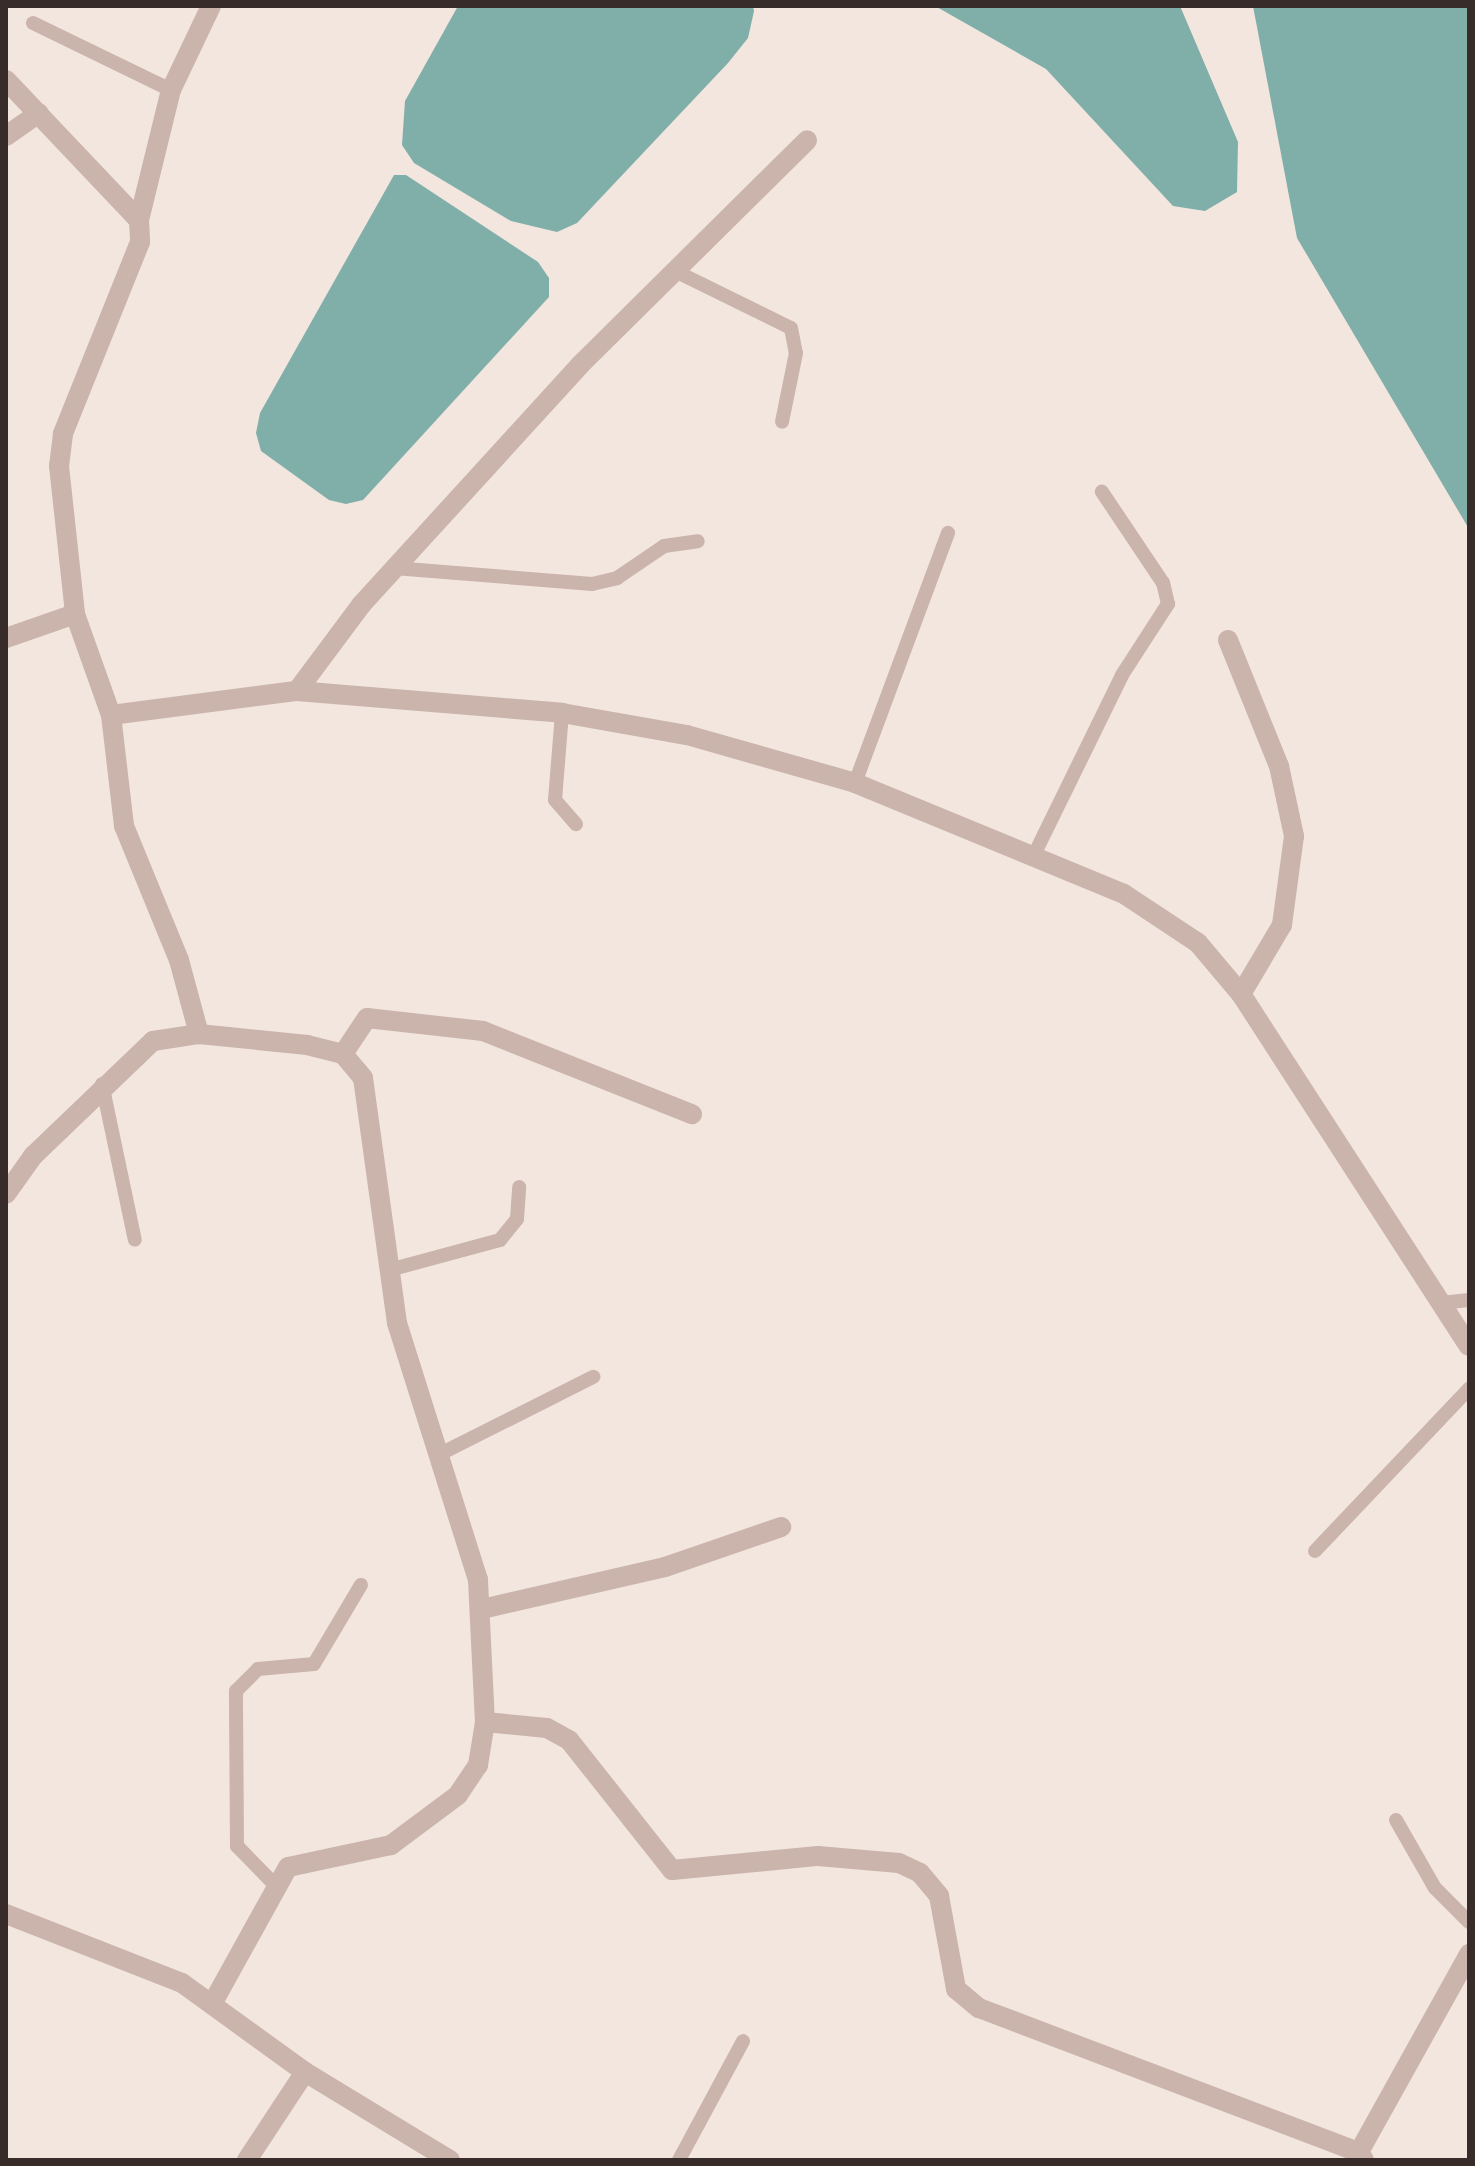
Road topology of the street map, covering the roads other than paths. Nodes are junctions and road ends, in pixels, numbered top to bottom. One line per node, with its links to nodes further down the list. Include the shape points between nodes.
1 (211, 6): 4 (street)
2 (33, 23): 4 (lane)
3 (6, 80): 5 (street)
4 (171, 90): 8 (street)
5 (39, 113): 6 (street); 8 (street)
6 (6, 136)
7 (807, 140): 9 (street)
8 (139, 220): 15 (street, via 140,242 63,434 61,503)
9 (675, 271): 10 (lane, via 791,328 796,353); 14 (street)
10 (782, 422)
11 (1102, 492): 23 (lane, via 1163,583 1168,604 1122,675)
12 (948, 533): 21 (lane)
13 (698, 541): 14 (lane, via 664,546 617,578 592,584)
14 (394, 568): 18 (street)
15 (75, 614): 16 (street); 20 (street)
16 (6, 638)
17 (1228, 640): 24 (street, via 1279,766 1294,836 1282,925)
18 (297, 691): 19 (street); 20 (street)
19 (562, 713): 21 (street, via 687,735); 22 (lane, via 555,800)
20 (111, 715): 25 (street, via 124,826 179,960)
21 (855, 783): 23 (street)
22 (576, 824)
23 (1034, 855): 24 (street, via 1166,918 1198,943)
24 (1241, 994): 34 (street)
25 (199, 1034): 26 (street); 27 (street, via 153,1041)
26 (343, 1054): 28 (street, via 367,1018 483,1031); 32 (street, via 363,1078)
27 (102, 1084): 30 (street); 31 (lane)
28 (692, 1114)
29 (519, 1187): 32 (lane, via 517,1219 500,1240)
30 (6, 1194)
31 (135, 1240)
32 (389, 1270): 38 (street, via 397,1323)
33 (1469, 1300): 34 (lane)
34 (1441, 1303): 35 (street)
35 (1469, 1346)
36 (593, 1377): 38 (lane)
37 (1469, 1389): 40 (lane)
38 (438, 1455): 42 (street)
39 (781, 1527): 42 (street, via 665,1567)
40 (1315, 1551)
41 (361, 1585): 45 (lane, via 314,1664 258,1669 236,1691 237,1846)
42 (482, 1609): 43 (street)
43 (485, 1722): 45 (street, via 478,1765 458,1795 424,1824 391,1845 288,1867); 52 (street, via 547,1728 569,1740 672,1870 818,1856 899,1863 920,1873 939,1896 956,1989 979,2008)
44 (1396, 1820): 47 (lane, via 1435,1888)
45 (274, 1884): 49 (street)
46 (6, 1914): 49 (street, via 147,1965)
47 (1469, 1922)
48 (1469, 1954): 52 (street)
49 (212, 2004): 51 (street)
50 (743, 2041): 55 (lane)
51 (305, 2072): 53 (street); 54 (street)
52 (1362, 2156)
53 (247, 2160)
54 (450, 2160)
55 (679, 2160)

